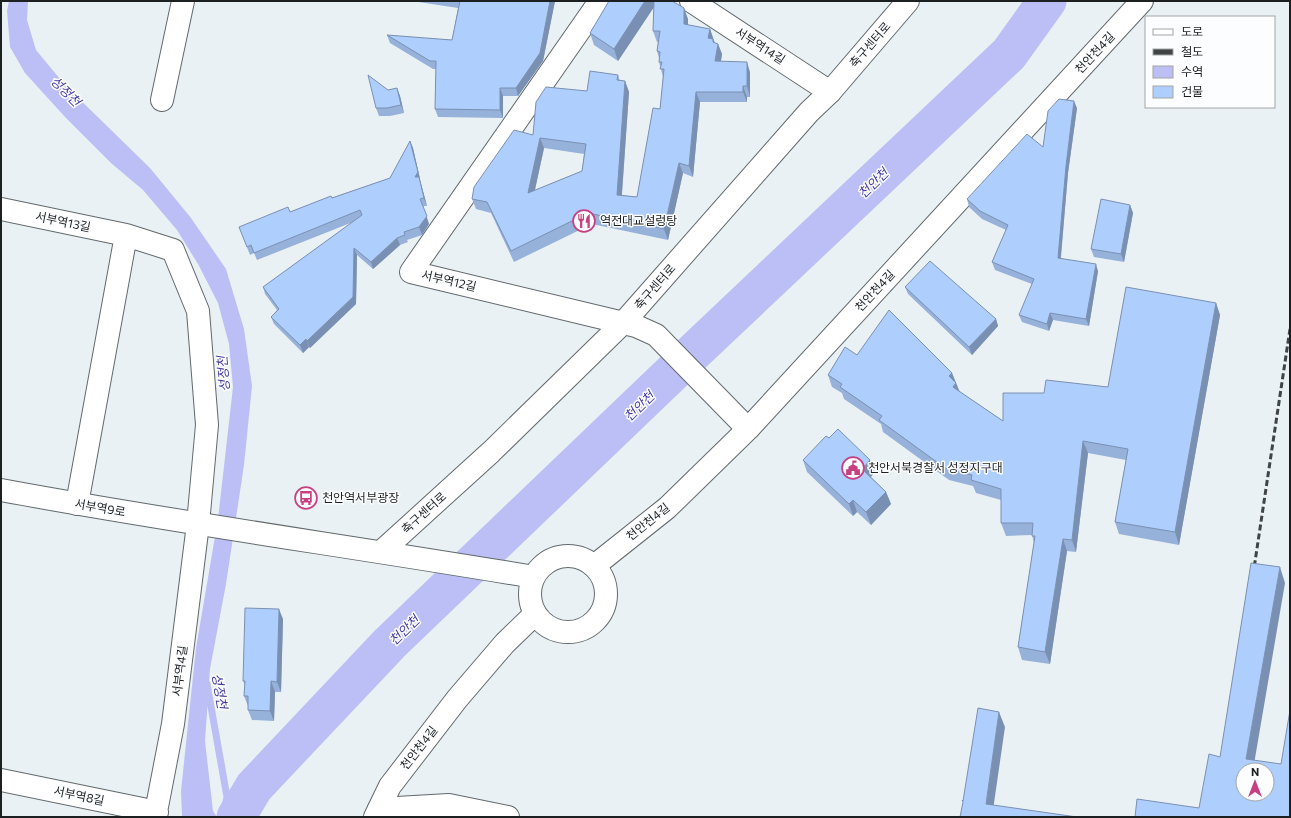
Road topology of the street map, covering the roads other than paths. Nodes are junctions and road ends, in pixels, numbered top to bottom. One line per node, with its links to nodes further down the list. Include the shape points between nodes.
1 (183, 1): 7 (street)
2 (600, 1): 10 (street, 서부역12길, via 411,272)
3 (691, 1): 6 (street, 서부역14길)
4 (908, 1): 6 (street, 축구센터로)
5 (1142, 1): 11 (street, 천안천4길)
6 (830, 92): 10 (street, 축구센터로, via 809,112)
7 (162, 100)
8 (1, 209): 9 (street, 서부역13길)
9 (126, 235): 13 (street); 14 (street, 서부역13길, via 173,250 198,311 207,425)
10 (624, 322): 11 (street, 서부역12길, via 656,335); 15 (street, 축구센터로)
11 (748, 429): 16 (street, 천안천4길, via 667,508)
12 (1, 490): 13 (street, 서부역9로)
13 (76, 504): 14 (street, 서부역9로)
14 (198, 524): 15 (street, 서부역9로); 21 (street, 서부역4길, via 173,724)
15 (388, 553): 17 (street)
16 (594, 566): 17 (street, via 573,556 561,557 550,561); 18 (street, via 602,576 606,588 606,602 601,614 592,624 581,630 555,630)
17 (534, 577): 18 (street, via 530,589)
18 (535, 614): 20 (street, 천안천4길, via 505,643 457,699 390,786)
19 (1, 780): 21 (street, 서부역8길)
20 (377, 813): 22 (street, via 449,805)
21 (156, 814)
22 (508, 817)

